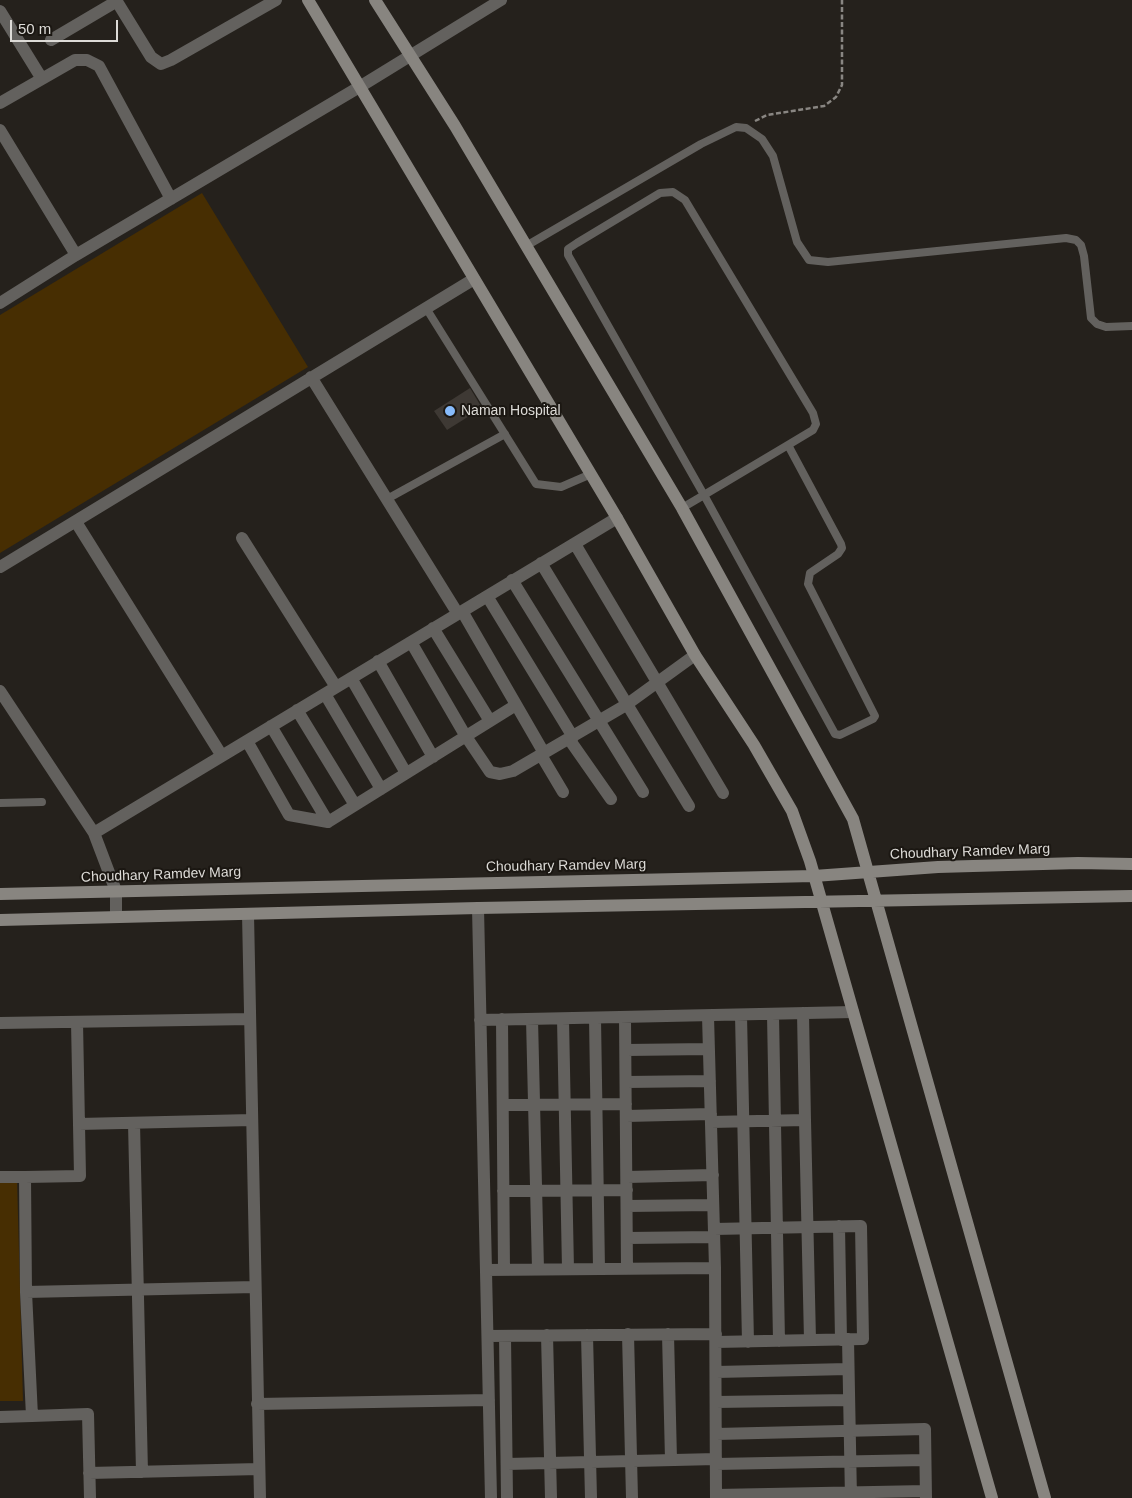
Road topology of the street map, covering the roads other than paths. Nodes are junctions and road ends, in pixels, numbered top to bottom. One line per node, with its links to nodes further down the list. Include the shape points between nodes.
1 (276, 0): 4 (street, via 161,64 151,57)
2 (308, 0): 10 (street)
3 (500, 0): 8 (street)
4 (117, 1): 7 (street)
5 (378, 1): 8 (street)
6 (0, 11): 9 (street)
7 (52, 40)
8 (410, 57): 10 (street); 14 (street)
9 (42, 79): 11 (street); 13 (street, via 75,60 87,60 98,66)
10 (360, 86): 13 (street); 16 (street)
11 (0, 103)
12 (0, 130): 15 (street)
13 (171, 199): 15 (street)
14 (526, 246): 19 (lane, via 701,144 736,127 746,128 762,139 773,156 796,242 809,260 828,262 1066,238 1076,240 1081,244 1084,256 1091,318 1106,327); 26 (street)
15 (76, 255): 17 (street)
16 (474, 279): 18 (street); 23 (street)
17 (0, 304)
18 (426, 308): 20 (street); 21 (lane)
19 (1132, 326)
20 (312, 377): 25 (street); 28 (street)
21 (505, 434): 23 (lane, via 536,484 561,487); 25 (lane)
22 (788, 445): 24 (lane); 24 (lane, via 841,544 841,551 810,573 807,580 874,713 873,719 843,734 834,734); 24 (lane, via 815,428 813,413 685,200 673,192 660,193 577,243 568,250 568,255)
23 (591, 474): 27 (street)
24 (704, 495): 26 (lane)
25 (387, 499): 35 (street)
26 (682, 508): 70 (street, via 853,819)
27 (617, 518): 30 (street); 38 (street)
28 (76, 522): 32 (street); 55 (street)
29 (242, 538): 42 (street)
30 (575, 544): 31 (street); 41 (street)
31 (541, 563): 33 (street); 46 (street)
32 (0, 567)
33 (512, 580): 34 (street); 49 (street)
34 (487, 596): 35 (street); 52 (street)
35 (460, 612): 36 (street); 45 (street)
36 (433, 628): 37 (street); 48 (street)
37 (411, 642): 39 (street); 51 (street)
38 (695, 655): 41 (street); 71 (street, via 792,811)
39 (378, 661): 40 (street); 56 (street)
40 (351, 678): 42 (street); 57 (street)
41 (657, 684): 46 (street); 61 (street)
42 (336, 687): 44 (street)
43 (0, 691): 68 (street)
44 (325, 694): 47 (street); 58 (street)
45 (516, 705): 48 (street); 54 (street)
46 (626, 705): 49 (street); 66 (street)
47 (297, 710): 50 (street); 65 (street)
48 (490, 721): 51 (street)
49 (599, 721): 52 (street); 60 (street)
50 (271, 726): 53 (street); 67 (street)
51 (465, 735): 54 (street, via 490,772 513,771); 56 (street)
52 (571, 738): 54 (street); 62 (street)
53 (247, 741): 55 (street); 67 (street, via 289,815)
54 (543, 754): 59 (street)
55 (222, 756): 68 (street)
56 (433, 757): 57 (street)
57 (406, 773): 58 (street)
58 (381, 789): 65 (street)
59 (563, 792)
60 (643, 792)
61 (723, 793)
62 (611, 799)
63 (42, 802): 64 (lane)
64 (0, 803)
65 (355, 805): 67 (street)
66 (689, 806)
67 (328, 822)
68 (94, 833): 72 (street)
69 (1132, 864): 70 (street, Choudhary Ramdev Marg, via 948,867)
70 (868, 872): 71 (street, Choudhary Ramdev Marg); 75 (street)
71 (814, 876): 72 (street, Choudhary Ramdev Marg); 76 (street)
72 (116, 891): 73 (street, Choudhary Ramdev Marg); 79 (street)
73 (0, 894)
74 (1132, 896): 75 (street)
75 (876, 900): 76 (street); 181 (street)
76 (822, 903): 77 (street); 81 (street)
77 (478, 908): 78 (street); 92 (street)
78 (248, 914): 79 (street); 86 (street)
79 (116, 917): 80 (street)
80 (0, 920)
81 (853, 1012): 82 (street); 180 (street)
82 (803, 1013): 83 (street); 106 (street)
83 (773, 1015): 85 (street); 108 (street)
84 (708, 1016): 85 (street); 89 (street); 95 (street)
85 (741, 1016): 107 (street)
86 (250, 1018): 93 (street); 105 (street)
87 (563, 1018): 88 (street); 91 (street); 101 (street)
88 (594, 1018): 89 (street); 102 (street)
89 (625, 1018): 96 (street)
90 (502, 1019): 91 (street); 92 (street); 99 (street)
91 (532, 1019): 100 (street)
92 (480, 1020): 133 (street)
93 (77, 1022): 94 (street); 110 (street)
94 (0, 1023)
95 (709, 1049): 96 (street); 97 (street)
96 (626, 1050): 98 (street)
97 (710, 1081): 98 (street); 104 (street)
98 (626, 1082): 103 (street)
99 (503, 1105): 100 (street); 117 (street)
100 (534, 1105): 101 (street); 118 (street)
101 (565, 1105): 102 (street); 119 (street)
102 (596, 1105): 103 (street); 115 (street)
103 (626, 1110): 104 (street); 112 (street)
104 (711, 1118): 107 (street); 111 (street)
105 (252, 1120): 109 (street); 135 (street)
106 (805, 1120): 108 (street); 123 (street)
107 (743, 1121): 108 (street); 124 (street)
108 (775, 1121): 125 (street)
109 (134, 1123): 110 (street); 136 (street)
110 (79, 1124): 114 (street, via 80,1176)
111 (713, 1175): 112 (street); 120 (street)
112 (627, 1176): 116 (street)
113 (0, 1177): 114 (street)
114 (25, 1177): 137 (street)
115 (597, 1190): 116 (street); 119 (street); 131 (street)
116 (627, 1190): 121 (street)
117 (504, 1191): 118 (street); 134 (street)
118 (536, 1191): 119 (street); 129 (street)
119 (567, 1191): 130 (street)
120 (713, 1205): 121 (street); 126 (street)
121 (627, 1206): 127 (street)
122 (839, 1226): 123 (street); 146 (street); 146 (street, via 861,1226 863,1339)
123 (807, 1227): 125 (street); 145 (street)
124 (746, 1228): 125 (street); 126 (street); 148 (street)
125 (777, 1228): 147 (street)
126 (714, 1233): 127 (street); 128 (street)
127 (627, 1238): 132 (street)
128 (715, 1268): 132 (street); 144 (street)
129 (538, 1269): 130 (street); 134 (street)
130 (568, 1269): 131 (street)
131 (599, 1269): 132 (street)
132 (627, 1269)
133 (486, 1270): 134 (street); 142 (street)
134 (504, 1270)
135 (255, 1287): 136 (street); 154 (street)
136 (138, 1290): 137 (street); 168 (street)
137 (26, 1292): 155 (street)
138 (628, 1334): 139 (street); 141 (street); 161 (street)
139 (668, 1334): 144 (street); 159 (street)
140 (547, 1335): 141 (street); 143 (street); 165 (street)
141 (587, 1335): 162 (street)
142 (488, 1336): 143 (street); 151 (street)
143 (505, 1336): 166 (street)
144 (716, 1338): 148 (street); 150 (street)
145 (810, 1340): 146 (street); 147 (street)
146 (844, 1340): 149 (street)
147 (780, 1341): 148 (street)
148 (748, 1342)
149 (848, 1369): 150 (street); 152 (street)
150 (716, 1372): 153 (street)
151 (489, 1400): 154 (street); 175 (street)
152 (849, 1400): 153 (street); 157 (street)
153 (716, 1402): 158 (street)
154 (257, 1404): 167 (street)
155 (32, 1416): 156 (street); 169 (street, via 88,1414)
156 (0, 1417)
157 (849, 1431): 158 (street); 160 (street, via 925,1429); 164 (street)
158 (716, 1434): 163 (street)
159 (671, 1460): 161 (street); 163 (street)
160 (926, 1460): 164 (street); 170 (street)
161 (631, 1461): 162 (street); 179 (street)
162 (590, 1462): 165 (street); 178 (street)
163 (716, 1462): 164 (street); 172 (street)
164 (850, 1462): 171 (street)
165 (550, 1463): 166 (street); 177 (street)
166 (507, 1464): 176 (street)
167 (259, 1469): 168 (street); 174 (street)
168 (142, 1472): 169 (street)
169 (90, 1473): 173 (street)
170 (926, 1494): 171 (street)
171 (851, 1495): 172 (street)
172 (716, 1497)
173 (90, 1498)
174 (260, 1498)
175 (491, 1498)
176 (507, 1498)
177 (551, 1498)
178 (591, 1498)
179 (632, 1498)
180 (992, 1498)
181 (1046, 1498)

